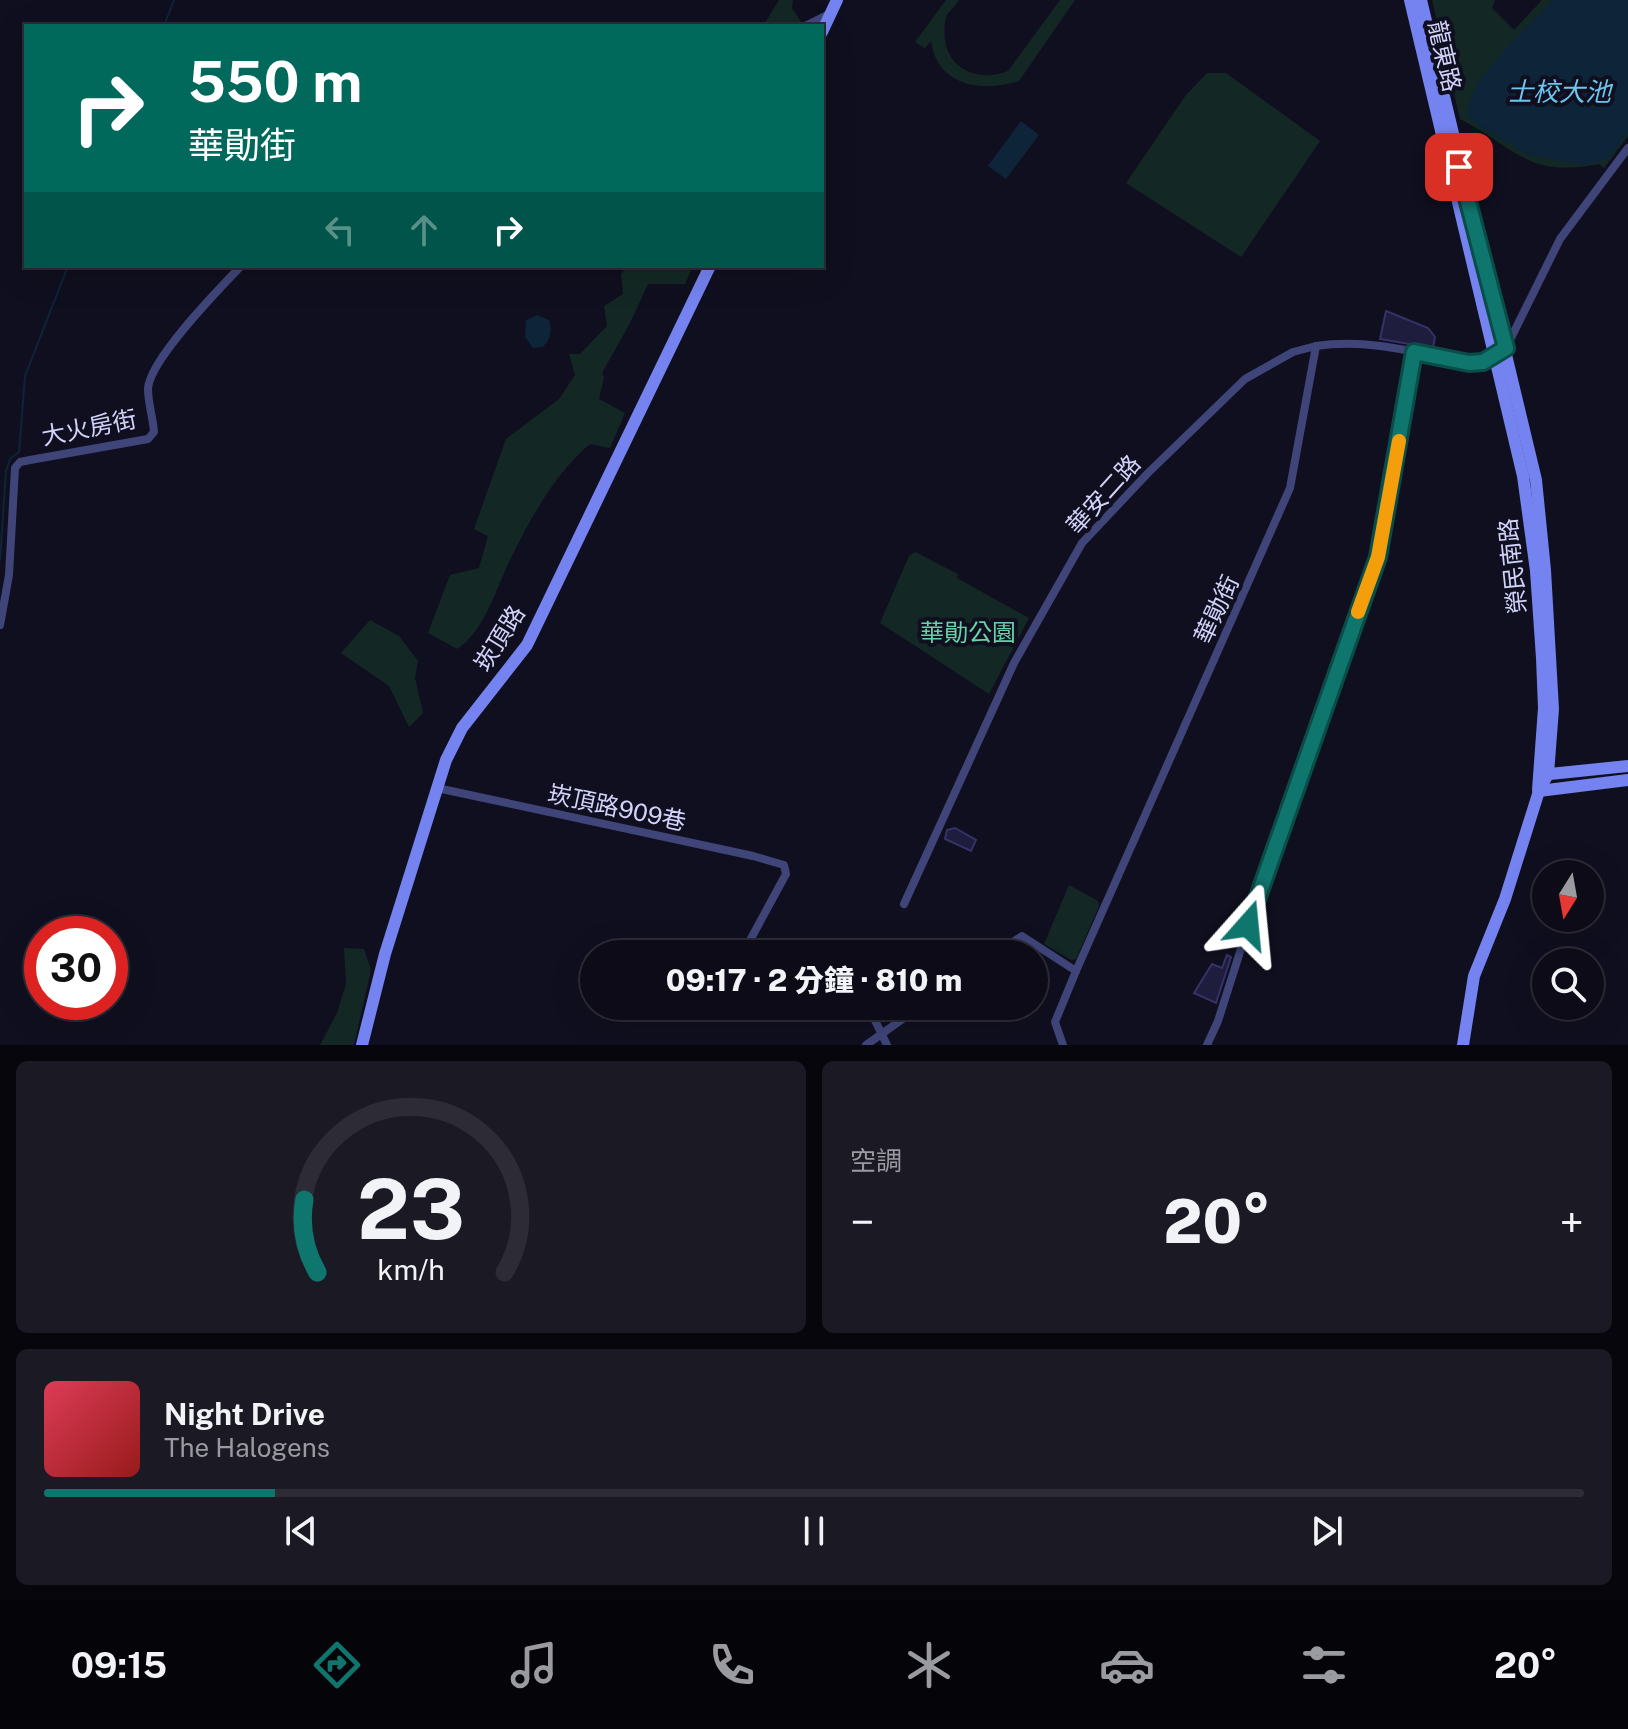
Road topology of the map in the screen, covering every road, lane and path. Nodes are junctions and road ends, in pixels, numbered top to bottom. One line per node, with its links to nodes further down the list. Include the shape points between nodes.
1 (837, 0): 4 (street)
2 (1410, 0): 13 (street, 龍東路)
3 (1421, 0): 11 (street, 龍東路)
4 (831, 13): 5 (street); 6 (street)
5 (809, 24)
6 (824, 28)
7 (1628, 148): 11 (street, via 1560,239)
8 (239, 268): 15 (street, 大火房街, via 153,372 148,387 154,432 148,439 20,462 15,468 9,575)
9 (709, 268): 19 (street, 崁頂路, via 527,645 462,728)
10 (1316, 346): 12 (street, via 1341,342); 21 (street, 華安二路, via 1293,352 1245,379 1082,543 1014,663); 24 (street, 華勛街, via 1290,488)
11 (1506, 348): 13 (street); 14 (street, 榮民南路, via 1536,480)
12 (1414, 352): 13 (street, via 1469,363); 32 (street, via 1378,557)
13 (1493, 356): 14 (street, 榮民南路)
14 (1541, 570): 17 (street, 榮民南路, via 1553,709)
15 (0, 625)
16 (1628, 766): 17 (street)
17 (1543, 775): 20 (street, 榮民南路)
18 (1628, 780): 20 (street)
19 (437, 788): 22 (street, 崁頂路909巷, via 784,865 787,869); 28 (street, 崁頂路)
20 (1539, 791): 33 (street, 榮民南路, via 1474,976)
21 (904, 904)
22 (750, 940)
23 (1048, 953): 24 (street)
24 (1076, 971): 31 (street, 華勛街, via 1055,1022)
25 (875, 1020): 27 (street)
26 (903, 1020): 27 (street)
27 (882, 1036): 29 (street); 30 (street)
28 (362, 1045)
29 (866, 1045)
30 (887, 1045)
31 (1063, 1045)
32 (1207, 1045)
33 (1463, 1045)

